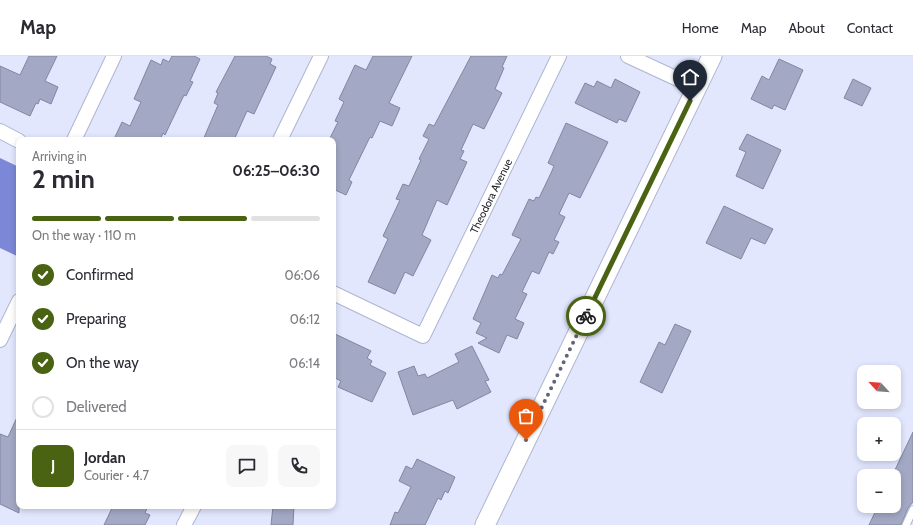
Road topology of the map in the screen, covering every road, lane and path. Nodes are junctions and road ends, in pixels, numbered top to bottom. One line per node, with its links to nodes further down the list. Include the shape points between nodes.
1 (114, 56): 8 (street)
2 (321, 56): 9 (street)
3 (559, 56): 11 (street, Theodora Avenue, via 423,336)
4 (628, 56): 6 (street)
5 (712, 56): 6 (street)
6 (696, 88): 17 (street)
7 (0, 131): 10 (street)
8 (75, 137)
9 (281, 137)
10 (16, 139)
11 (336, 294)
12 (16, 307): 13 (street)
13 (0, 340)
14 (192, 509): 16 (street)
15 (913, 510): 18 (lane)
16 (184, 525)
17 (485, 525)
18 (906, 525)

